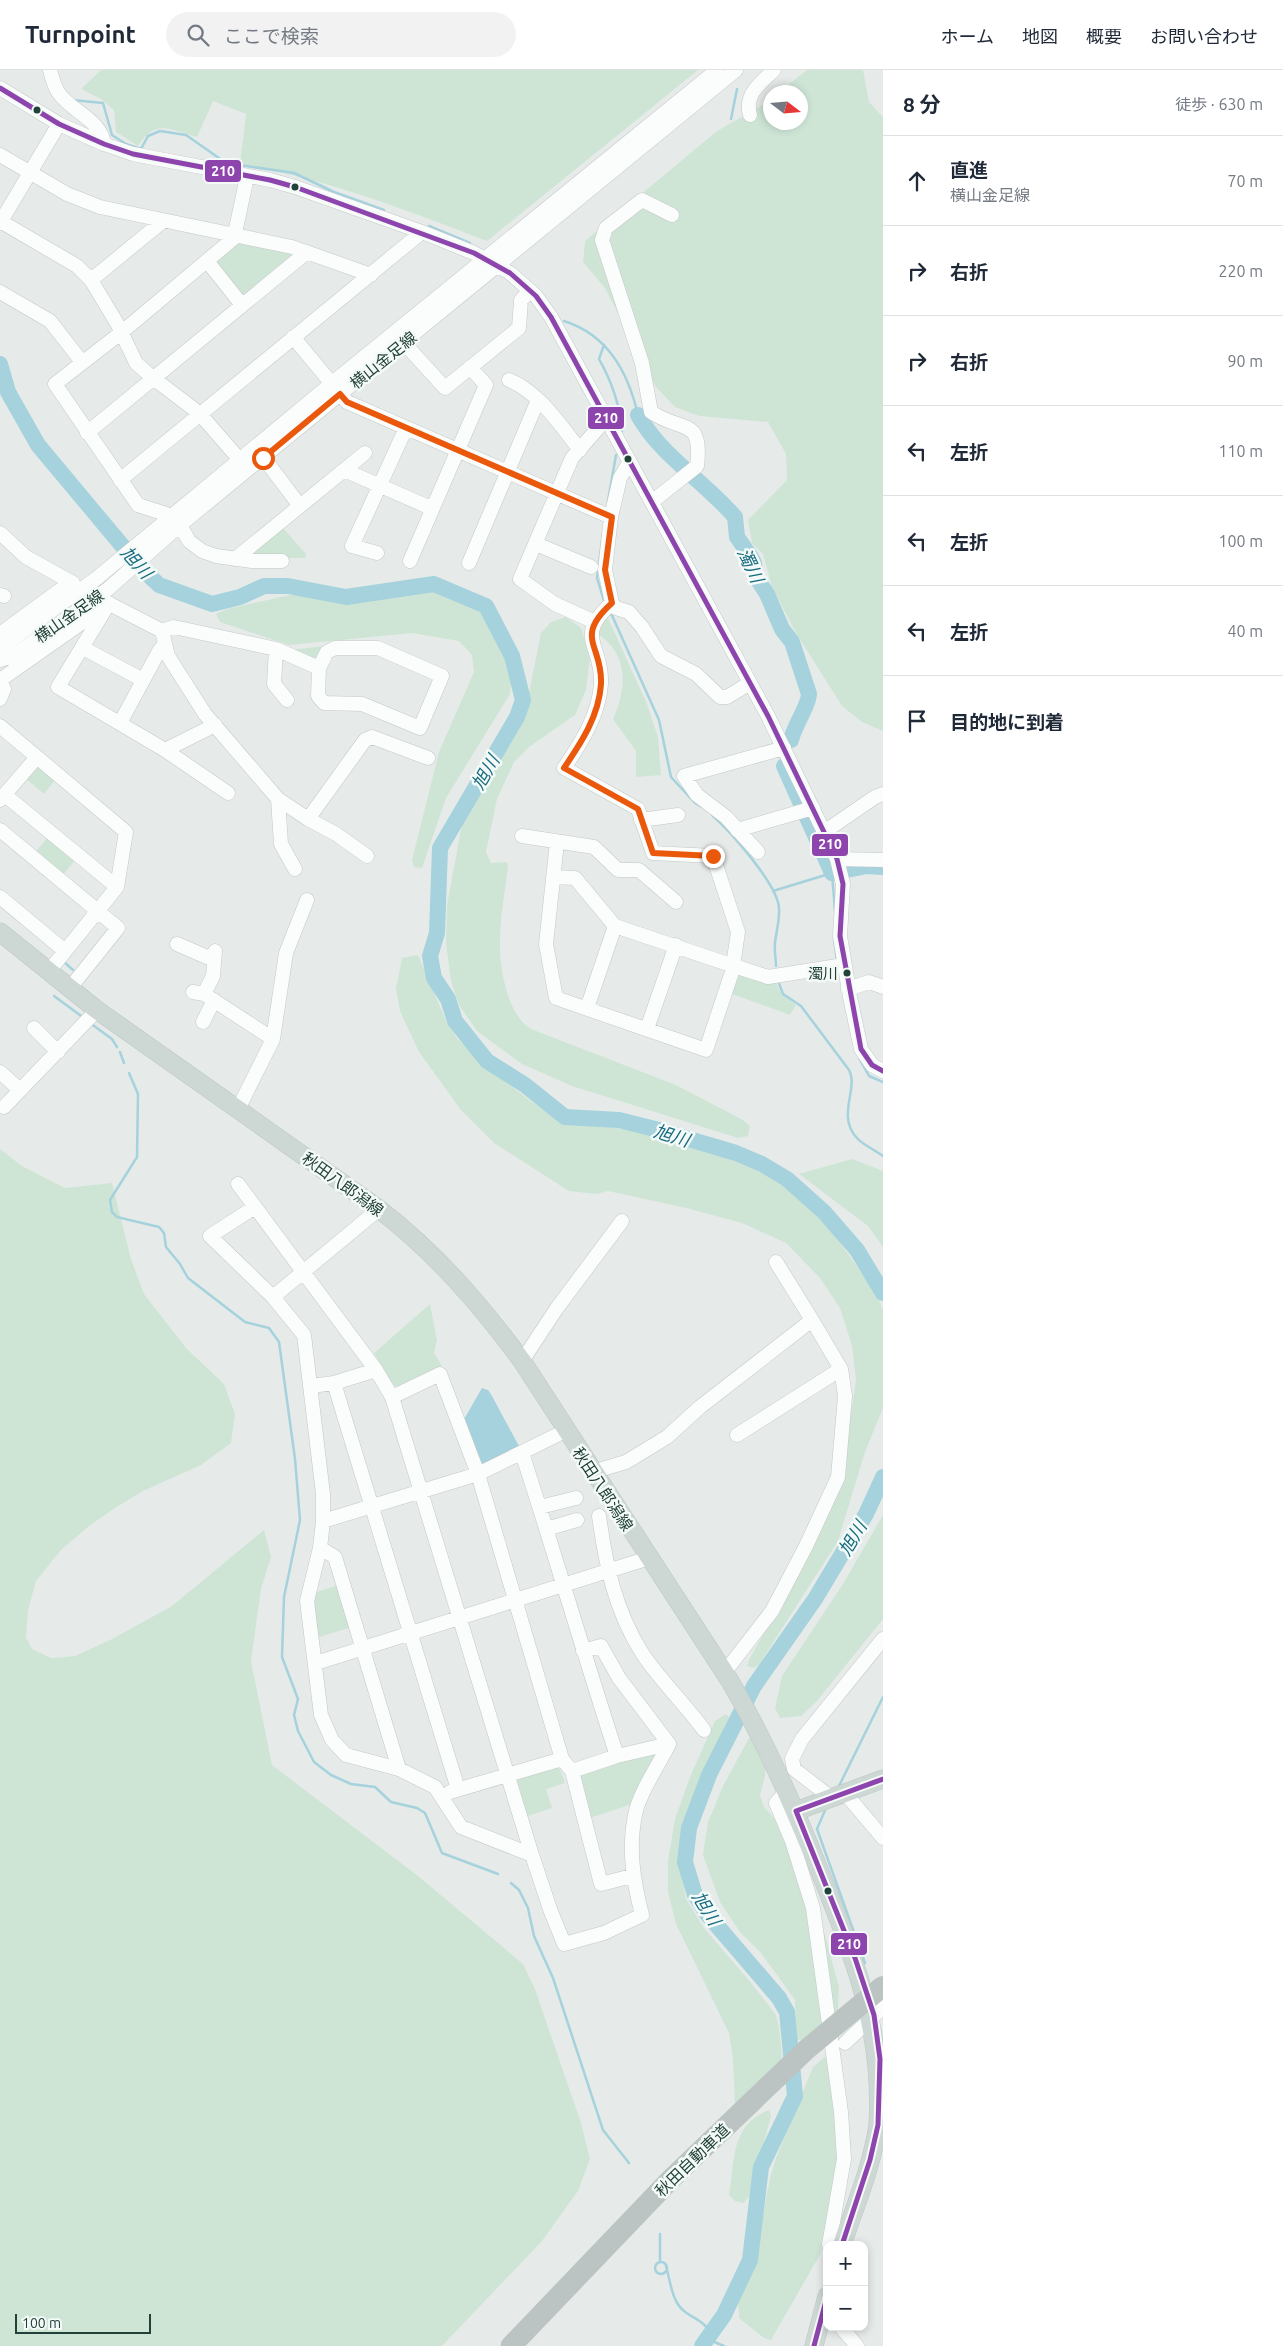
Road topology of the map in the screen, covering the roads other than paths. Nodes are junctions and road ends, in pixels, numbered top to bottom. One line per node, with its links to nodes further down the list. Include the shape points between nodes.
1 (50, 70): 8 (street, via 59,93 94,124 102,134)
2 (717, 70): 19 (street, 横山金足線)
3 (736, 70): 19 (street, 横山金足線, via 574,205)
4 (774, 70): 6 (street, via 751,93 747,105)
5 (0, 88): 7 (street)
6 (750, 114)
7 (59, 124): 8 (street); 10 (street)
8 (104, 144): 11 (street, via 133,154)
9 (0, 155): 10 (street)
10 (30, 173): 13 (street, via 67,194 100,206); 14 (street)
11 (247, 177): 15 (street, via 310,192); 16 (street)
12 (672, 215): 49 (street, via 642,200 606,228 602,240 642,362 651,412 664,421 690,428 700,447 697,466)
13 (163, 221): 16 (street); 21 (street)
14 (0, 222): 21 (street, via 77,266)
15 (422, 232): 19 (street); 20 (street)
16 (235, 234): 17 (street); 18 (street)
17 (307, 252): 20 (street); 24 (street)
18 (207, 261): 24 (street); 25 (street)
19 (492, 262): 22 (street); 27 (street, 横山金足線); 32 (street, 横山金足線)
20 (370, 275): 26 (street)
21 (91, 280): 25 (street)
22 (530, 291): 29 (street, via 521,300 519,328); 35 (street, via 551,317)
23 (0, 292): 28 (street, via 50,321)
24 (242, 305): 30 (street)
25 (122, 332): 28 (street); 30 (street, via 136,363)
26 (293, 337): 32 (street); 34 (street)
27 (404, 343): 29 (street, via 445,388); 32 (street, 横山金足線)
28 (82, 362): 37 (street, via 55,384)
29 (470, 367): 38 (street, via 486,385)
30 (153, 378): 34 (street); 37 (street)
31 (509, 380): 33 (street, via 520,384)
32 (335, 389): 36 (street, via 347,402); 41 (street, 横山金足線); 42 (street, 横山金足線)
33 (538, 400): 39 (street); 45 (street)
34 (200, 413): 42 (street); 46 (street)
35 (606, 419): 39 (street); 43 (street)
36 (406, 428): 38 (street); 47 (street)
37 (87, 433): 46 (street)
38 (457, 450): 45 (street); 51 (street)
39 (580, 450): 48 (street, via 572,458)
40 (365, 453): 44 (street)
41 (263, 458): 50 (street); 53 (street, 横山金足線)
42 (240, 460): 53 (street, 横山金足線)
43 (629, 464): 49 (street); 52 (street, via 620,478)
44 (344, 470): 47 (street); 50 (street)
45 (507, 472): 48 (street); 60 (street)
46 (120, 480): 53 (street, via 138,505)
47 (380, 486): 51 (street); 56 (street, via 352,546)
48 (557, 494): 52 (street); 55 (street)
49 (653, 500): 74 (street)
50 (300, 506): 57 (street)
51 (431, 508): 59 (street)
52 (608, 516): 63 (street, via 605,570)
53 (176, 520): 57 (street, via 189,541 202,551); 62 (street, 横山金足線, via 168,536); 70 (street, 横山金足線)
54 (0, 532): 66 (street, via 26,557 72,583)
55 (536, 544): 61 (street); 64 (street, via 520,580 555,604)
56 (377, 553)
57 (235, 559): 58 (street)
58 (282, 561)
59 (410, 561)
60 (469, 563)
61 (591, 567)
62 (107, 598): 65 (street); 68 (street); 71 (street, 横山金足線, via 12,656); 75 (street, via 0,680 4,689)
63 (609, 606): 64 (street); 74 (street, via 629,612 661,656 696,674 720,697 727,697)
64 (595, 622): 91 (street, via 590,634 600,666 601,685 588,733 564,768 638,809)
65 (162, 631): 67 (street); 69 (street, via 174,627)
66 (0, 634)
67 (164, 645): 73 (street); 78 (street, via 194,698)
68 (83, 648): 73 (street); 77 (street, via 58,687)
69 (276, 648): 72 (street); 76 (street, via 274,684)
70 (0, 651)
71 (0, 660)
72 (320, 668): 72 (street, via 318,696 324,703 362,704 420,728 442,676 378,648 335,648 327,652)
73 (143, 680): 77 (street)
74 (750, 683): 80 (street)
75 (0, 699)
76 (287, 700)
77 (120, 723): 81 (street)
78 (215, 725): 81 (street); 87 (street)
79 (0, 726): 82 (street)
80 (784, 748): 88 (street); 93 (street, via 684,776 697,796 726,817)
81 (165, 750): 84 (street)
82 (37, 757): 86 (street); 103 (street, via 126,832)
83 (428, 758): 90 (street, via 372,737 365,740)
84 (228, 793)
85 (883, 794): 94 (street)
86 (2, 798): 103 (street)
87 (278, 799): 90 (street); 101 (street, via 281,844)
88 (807, 810): 93 (street); 94 (street)
89 (678, 814): 91 (street)
90 (308, 819): 98 (street)
91 (641, 820): 114 (street, via 653,853 713,856 738,932)
92 (0, 830): 107 (street)
93 (737, 830): 97 (street)
94 (824, 832): 100 (street)
95 (522, 836): 96 (street)
96 (557, 842): 102 (street); 106 (street, via 594,847 618,870 639,870)
97 (758, 852)
98 (367, 856)
99 (883, 860): 100 (street)
100 (839, 867): 113 (street, via 840,936)
101 (295, 869)
102 (554, 877): 108 (street, via 574,878); 120 (street, via 546,944 556,998)
103 (117, 887): 107 (street)
104 (0, 897): 112 (street)
105 (307, 900): 125 (street, via 286,953)
106 (676, 902)
107 (98, 911): 112 (street); 117 (street, via 118,928)
108 (615, 926): 111 (street); 120 (street)
109 (0, 932): 115 (main road, 秋田八郎潟線)
110 (177, 944): 119 (street, via 215,955 213,976)
111 (676, 945): 114 (street); 124 (street)
112 (65, 951): 115 (street)
113 (844, 965): 114 (street, via 768,977); 118 (street)
114 (734, 966): 124 (street, via 706,1050)
115 (49, 971): 117 (main road, 秋田八郎潟線)
116 (883, 987): 118 (street, via 869,982)
117 (70, 988): 121 (main road, 秋田八郎潟線)
118 (848, 989): 127 (street, via 861,1049 872,1065)
119 (204, 996): 122 (street); 125 (street)
120 (587, 1008): 124 (street)
121 (91, 1018): 126 (street); 131 (main road, 秋田八郎潟線)
122 (203, 1022)
123 (34, 1028): 126 (street)
124 (646, 1029)
125 (273, 1039): 131 (street)
126 (58, 1052): 129 (street)
127 (883, 1071)
128 (0, 1072): 129 (street)
129 (20, 1090): 130 (street)
130 (4, 1107)
131 (238, 1109): 134 (main road, 秋田八郎潟線)
132 (238, 1184): 133 (street)
133 (255, 1207): 137 (street); 138 (street, via 210,1236)
134 (379, 1210): 137 (street); 140 (main road, 秋田八郎潟線, via 413,1236 452,1274)
135 (622, 1222): 140 (street, via 557,1308)
136 (776, 1262): 139 (street)
137 (302, 1274): 138 (street); 142 (street)
138 (274, 1296): 144 (street, via 304,1335)
139 (812, 1320): 141 (street); 149 (street, via 700,1406 667,1437 626,1462)
140 (522, 1361): 146 (main road, 秋田八郎潟線)
141 (841, 1369): 147 (street); 170 (street, via 846,1396 838,1477 772,1610)
142 (376, 1370): 143 (street); 145 (street)
143 (334, 1382): 144 (street); 154 (street)
144 (311, 1386): 157 (street)
145 (392, 1397): 150 (street, via 440,1374); 151 (street)
146 (565, 1431): 148 (street); 149 (main road, 秋田八郎潟線)
147 (737, 1435)
148 (522, 1453): 150 (street); 153 (street)
149 (592, 1472): 160 (main road, 秋田八郎潟線)
150 (478, 1474): 151 (street); 163 (street)
151 (422, 1492): 154 (street); 164 (street)
152 (576, 1498): 153 (street)
153 (540, 1507): 158 (street)
154 (371, 1508): 157 (street); 165 (street)
155 (599, 1516): 161 (street)
156 (576, 1520): 158 (street)
157 (323, 1521): 159 (street)
158 (546, 1529): 162 (street)
159 (320, 1548): 167 (street, via 335,1557); 169 (street, via 307,1601)
160 (649, 1558): 161 (street); 170 (main road, 秋田八郎潟線)
161 (607, 1571): 162 (street); 171 (street, via 621,1615 643,1654)
162 (565, 1585): 163 (street); 168 (street)
163 (516, 1601): 164 (street); 174 (street)
164 (460, 1619): 165 (street); 177 (street)
165 (410, 1634): 167 (street); 179 (street)
166 (883, 1639): 181 (street, via 802,1739 792,1758 794,1768)
167 (364, 1649): 169 (street); 175 (street)
168 (582, 1651): 172 (street, via 601,1646 619,1678); 173 (street)
169 (316, 1663): 175 (street, via 321,1715 332,1740 346,1755)
170 (727, 1677): 180 (main road, 秋田八郎潟線)
171 (704, 1730)
172 (670, 1744): 173 (street); 186 (street, via 637,1806)
173 (617, 1756): 176 (street)
174 (562, 1759): 176 (street); 177 (street)
175 (399, 1769): 182 (street, via 435,1787)
176 (572, 1771): 186 (street, via 601,1884)
177 (508, 1776): 179 (street); 185 (street)
178 (883, 1780): 181 (main road)
179 (458, 1789): 182 (street)
180 (787, 1791): 183 (main road, 秋田八郎潟線); 190 (street, via 776,1803 801,1865 812,1908 841,2112 844,2159)
181 (837, 1794): 183 (main road); 184 (street)
182 (441, 1796): 185 (street, via 461,1827)
183 (796, 1811): 188 (main road, 秋田八郎潟線)
184 (883, 1838)
185 (532, 1855): 186 (street, via 564,1944 604,1933 642,1915)
186 (632, 1876)
187 (883, 1986): 194 (highway, 秋田自動車道, bridge, via 807,2049 670,2180)
188 (878, 2011): 189 (street); 191 (main road, 秋田八郎潟線, via 878,2125)
189 (845, 2043)
190 (830, 2241)
191 (843, 2241)
192 (823, 2315): 195 (main road)
193 (844, 2331): 196 (street)
194 (511, 2346)
195 (814, 2346)
196 (857, 2346)

